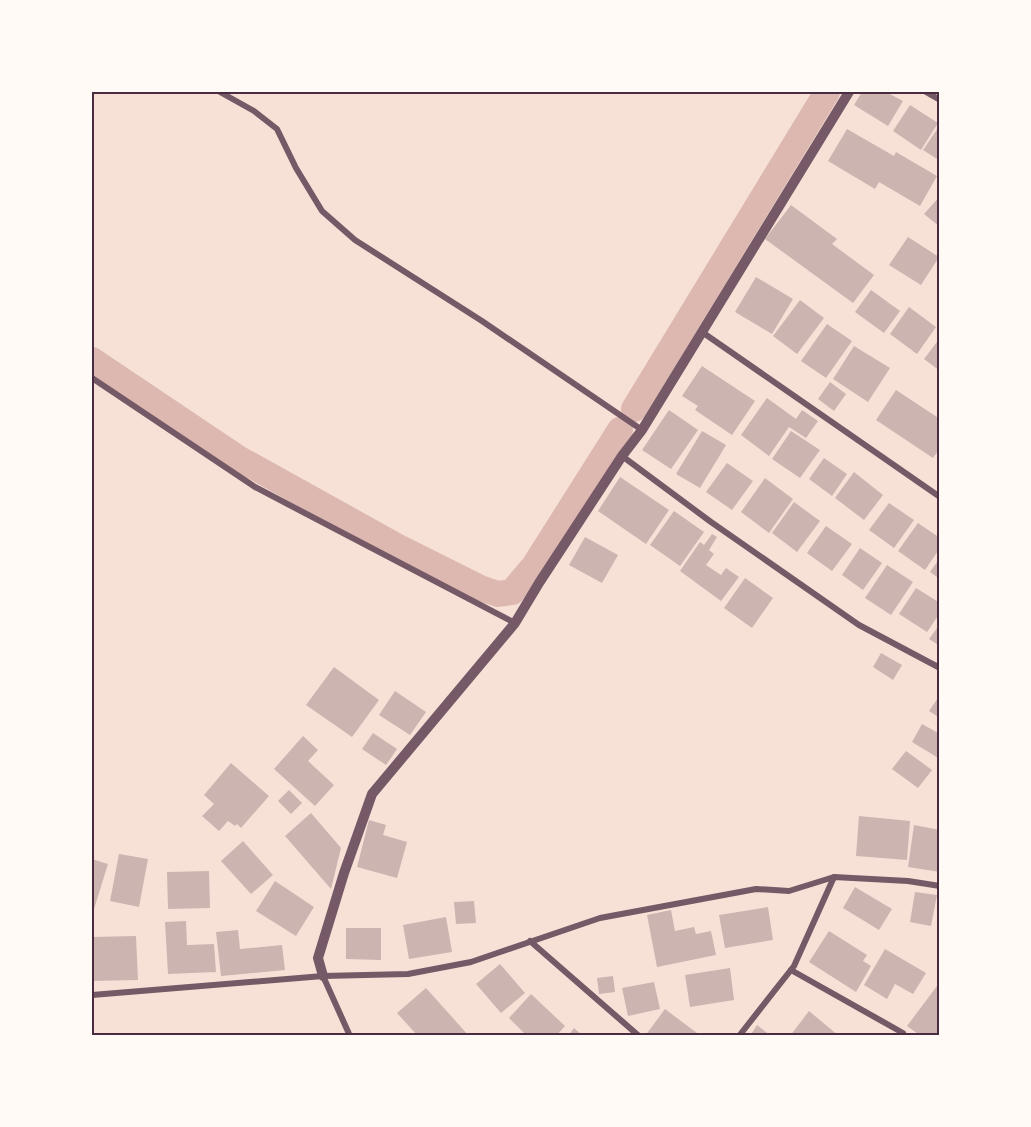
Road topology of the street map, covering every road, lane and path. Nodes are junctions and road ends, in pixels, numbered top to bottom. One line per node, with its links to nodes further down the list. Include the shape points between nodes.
1 (220, 92): 7 (street, via 277,129 322,211 355,240)
2 (849, 92): 5 (street)
3 (926, 92): 4 (street)
4 (939, 100)
5 (702, 332): 7 (street); 9 (street)
6 (92, 378): 10 (street, via 255,487)
7 (642, 430): 8 (street)
8 (622, 456): 10 (street); 11 (street, via 859,625)
9 (939, 497)
10 (515, 623): 16 (street, via 372,794 318,958)
11 (939, 668)
12 (834, 877): 13 (street); 14 (street, via 789,891 756,889 600,918); 15 (street)
13 (939, 886)
14 (530, 941): 16 (street, via 471,962 408,974); 20 (street)
15 (791, 970): 18 (street); 21 (street)
16 (323, 976): 17 (street); 19 (street)
17 (92, 995)
18 (903, 1033)
19 (350, 1035)
20 (639, 1035)
21 (739, 1035)

